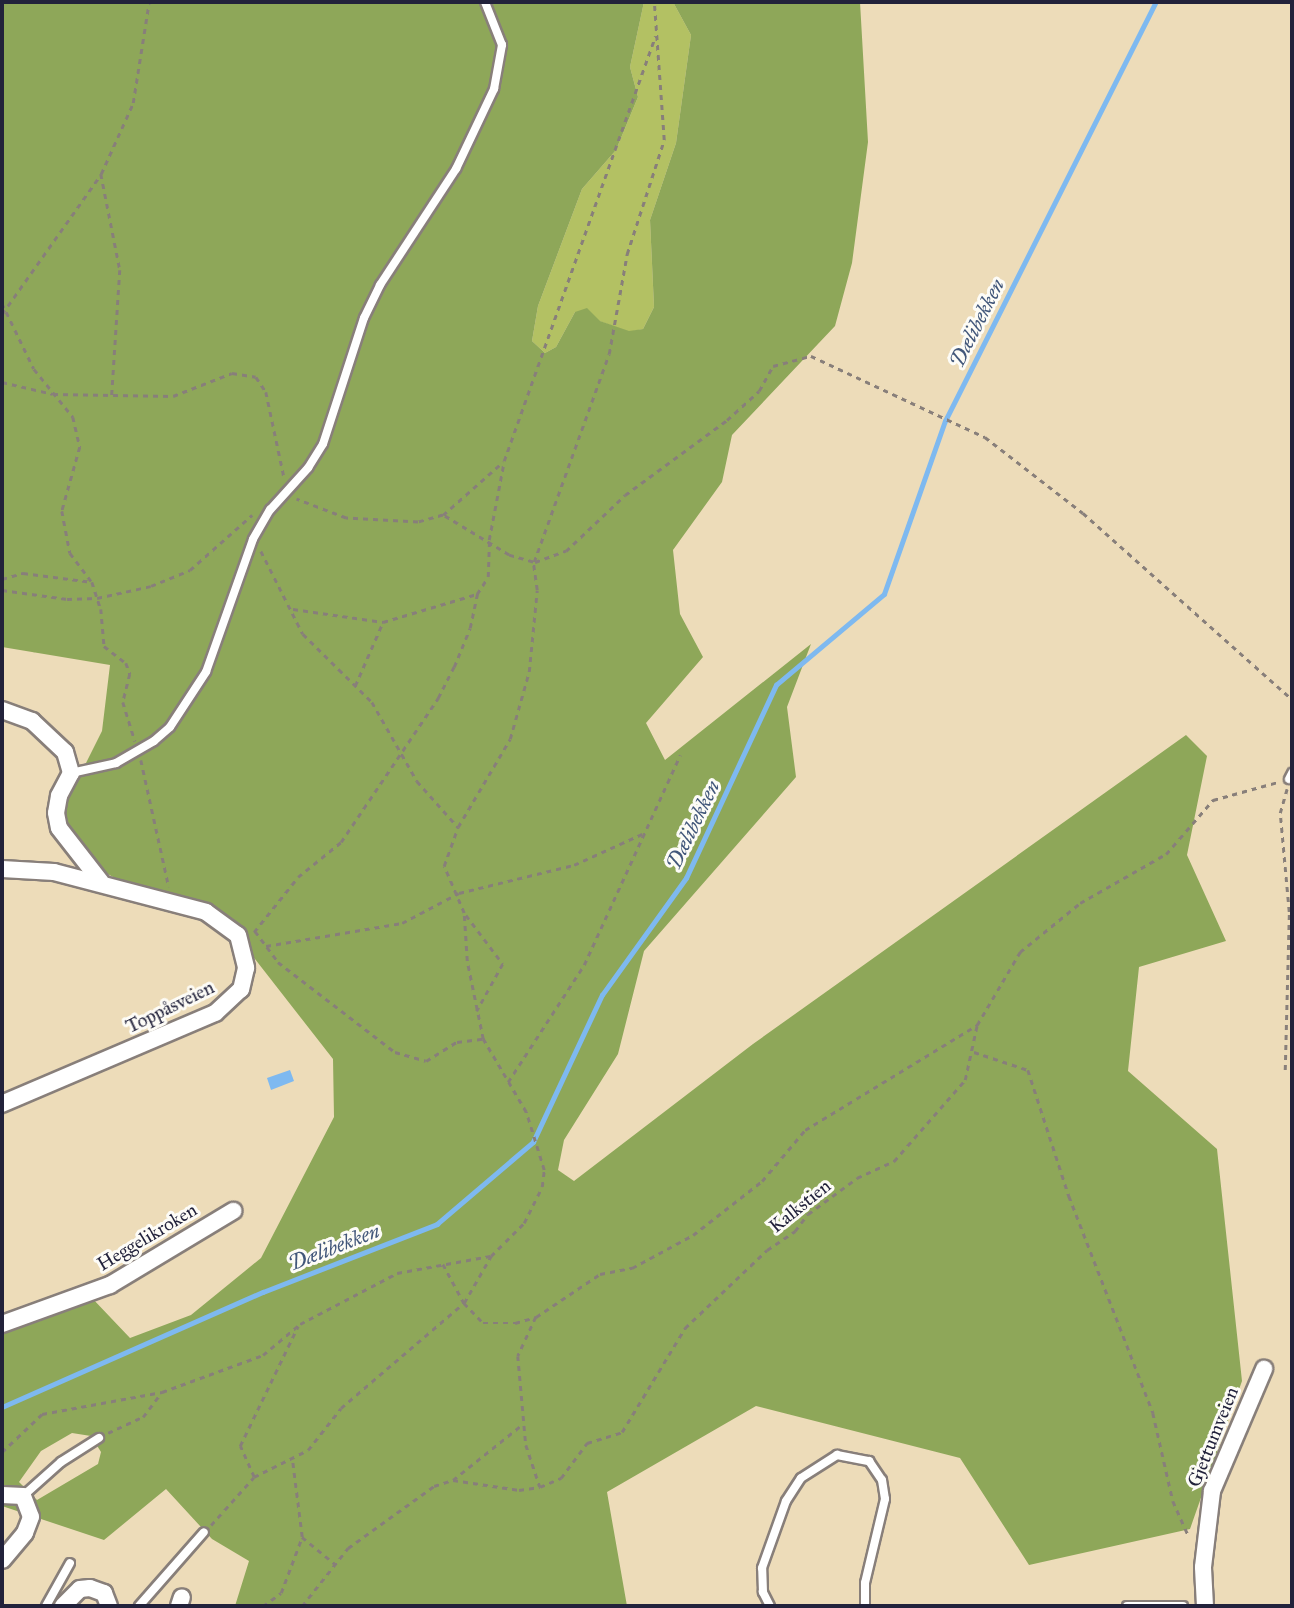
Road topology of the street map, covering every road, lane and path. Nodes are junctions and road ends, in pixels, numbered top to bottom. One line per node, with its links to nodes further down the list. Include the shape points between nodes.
1 (149, 2): 5 (path, via 133,103)
2 (485, 2): 13 (lane, via 502,45 494,89 434,207 380,285 364,318 323,444)
3 (654, 2): 4 (path)
4 (655, 36): 12 (path); 18 (path, via 664,140 627,254 609,354)
5 (101, 174): 7 (path); 11 (path, via 120,270)
6 (2, 303): 7 (path)
7 (5, 310): 8 (path); 10 (path, via 34,369)
8 (2, 314)
9 (2, 382): 10 (path)
10 (53, 394): 11 (path); 20 (path, via 74,417 80,447 62,511 70,553)
11 (112, 395): 13 (path, via 173,396 232,373 256,377 266,392)
12 (504, 461): 15 (path); 17 (path)
13 (287, 493): 15 (path, via 301,503 346,518 418,522); 16 (lane, via 270,510)
14 (259, 509): 23 (path, via 191,570 150,586)
15 (443, 515): 17 (path)
16 (253, 539): 24 (path); 29 (lane, via 206,672 170,727)
17 (489, 540): 18 (path, via 509,555); 22 (path, via 488,577)
18 (533, 562): 27 (path, via 566,551 625,495 727,421 759,391 773,366 811,356 985,437 1083,513); 34 (path, via 537,590 529,672 510,738)
19 (2, 579): 20 (path, via 23,573)
20 (92, 582): 23 (path)
21 (2, 590): 23 (path, via 67,599)
22 (477, 594): 25 (path); 30 (path, via 470,628 454,667)
23 (97, 598): 29 (path, via 104,646 126,663 130,674 123,702)
24 (292, 609): 25 (path); 26 (path, via 303,634)
25 (383, 622): 26 (path)
26 (355, 686): 30 (path, via 372,702)
27 (1292, 699)
28 (2, 710): 32 (street, via 20,714 43,730 65,752)
29 (139, 752): 32 (lane, via 96,770); 39 (path)
30 (401, 753): 34 (path, via 417,781); 41 (path, via 341,842 298,877 256,931)
31 (680, 755): 35 (path)
32 (71, 773): 37 (street, via 59,796 59,828)
33 (1291, 776): 43 (path, Kalkstien, via 1213,800 1166,854 1080,903 1020,952); 46 (path, via 1280,813 1289,912)
34 (458, 827): 38 (path, via 444,866)
35 (642, 834): 38 (path, via 574,865); 47 (path, via 584,965)
36 (2, 869): 37 (street, Toppåsveien, via 54,872)
37 (100, 882): 39 (street, Toppåsveien)
38 (459, 892): 40 (path); 41 (path, via 401,923)
39 (172, 904): 48 (street, Toppåsveien, via 216,916 238,935 246,968 241,989 231,1001 195,1023)
40 (464, 913): 42 (path); 42 (path, via 503,964)
41 (266, 946): 44 (path, via 278,962 395,1052 426,1061 457,1042)
42 (477, 1011): 44 (path)
43 (977, 1025): 45 (path, Kalkstien); 53 (path, via 805,1130 762,1181 694,1235 632,1268 600,1274)
44 (483, 1039): 47 (path)
45 (974, 1052): 64 (path, Kalkstien, via 965,1080 894,1161 856,1178 767,1250 685,1328 622,1432 587,1443 561,1478); 72 (path, via 1028,1070 1069,1196 1153,1413 1174,1501)
46 (1285, 1070)
47 (508, 1082): 50 (path, via 526,1112 544,1170 542,1187 524,1223)
48 (2, 1104)
49 (233, 1211): 54 (street, Heggelikroken, via 110,1285)
50 (491, 1256): 51 (path); 52 (path)
51 (443, 1264): 52 (path); 55 (path, via 397,1273)
52 (464, 1303): 53 (path, via 484,1323 515,1324); 61 (path, via 341,1408 308,1450)
53 (536, 1317): 58 (path, via 518,1356)
54 (2, 1324)
55 (300, 1324): 57 (path, via 263,1355); 62 (path, via 240,1446)
56 (1264, 1369): 72 (street, Gjettumveien, via 1212,1492)
57 (162, 1392): 59 (path, via 143,1417); 60 (path, via 42,1414)
58 (523, 1424): 63 (path); 64 (path)
59 (99, 1437): 66 (lane, via 61,1462)
60 (2, 1452)
61 (292, 1458): 62 (path); 68 (path)
62 (254, 1477): 67 (path)
63 (453, 1480): 64 (path, via 519,1490); 71 (path, via 434,1486 348,1548)
64 (540, 1487)
65 (2, 1495): 66 (street)
66 (23, 1496): 69 (street, via 31,1517 25,1533)
67 (204, 1532): 76 (lane)
68 (302, 1537): 71 (path); 77 (path, via 281,1593)
69 (2, 1560)
70 (70, 1563): 73 (lane)
71 (335, 1564): 78 (path)
72 (1203, 1567): 83 (street, Gjettumveien)
73 (46, 1606)
74 (63, 1606): 75 (street, via 80,1589 90,1588 104,1593)
75 (109, 1606)
76 (139, 1606)
77 (263, 1606)
78 (302, 1606)
79 (769, 1606): 80 (lane, via 762,1568 786,1501 801,1478 836,1455 869,1461 883,1480 885,1499 865,1583)
80 (865, 1606)
81 (1128, 1606): 82 (lane)
82 (1182, 1606)
83 (1205, 1606)

